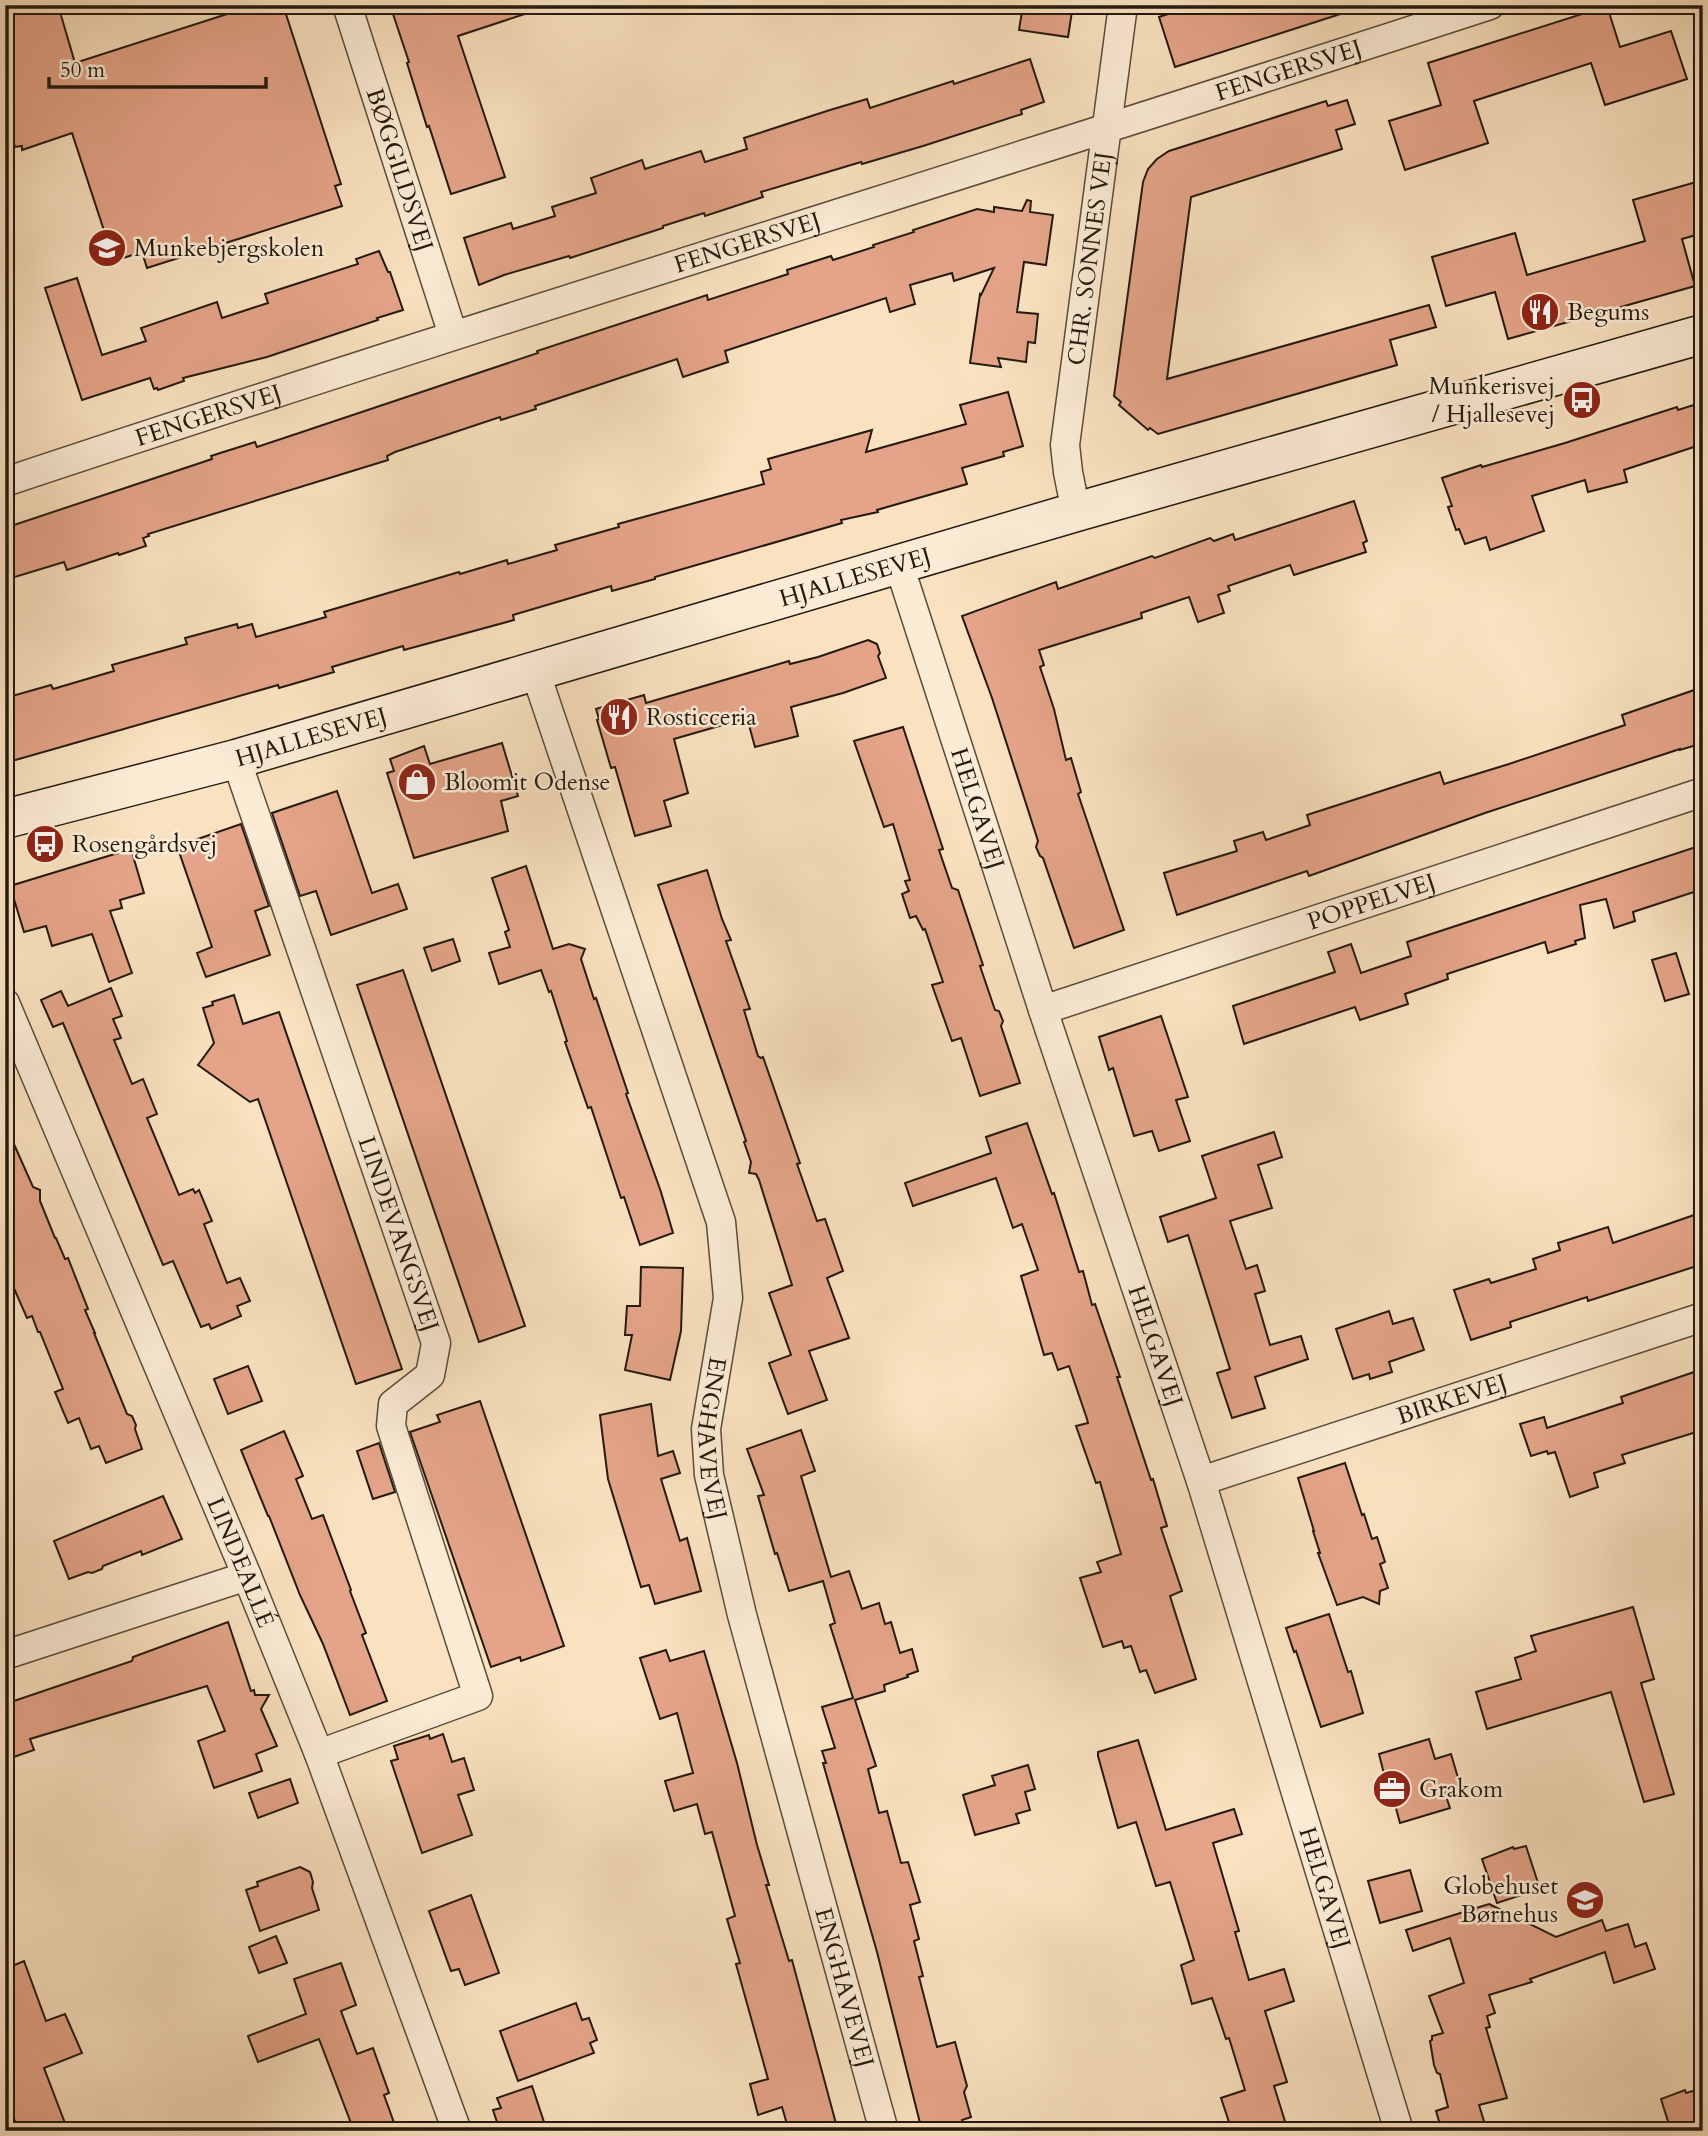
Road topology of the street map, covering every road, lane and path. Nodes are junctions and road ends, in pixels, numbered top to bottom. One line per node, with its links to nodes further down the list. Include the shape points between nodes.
1 (347, 5): 6 (street, BØGGILDSVEJ)
2 (1124, 5): 4 (street, CHR. SONNES VEJ)
3 (1490, 5): 4 (street, FENGERSVEJ)
4 (1106, 130): 6 (street, FENGERSVEJ); 8 (street, CHR. SONNES VEJ, via 1065,445)
5 (1703, 334): 8 (street, HJALLESEVEJ)
6 (453, 335): 7 (street, FENGERSVEJ)
7 (5, 482)
8 (1076, 512): 9 (street, HJALLESEVEJ)
9 (899, 565): 10 (street, HJALLESEVEJ); 15 (street, HELGAVEJ)
10 (535, 671): 11 (street, HJALLESEVEJ); 22 (street, ENGHAVEVEJ, via 721,1222 728,1298 706,1429 709,1475 742,1615)
11 (236, 758): 13 (street, HJALLESEVEJ); 20 (street, LINDEVANGSVEJ, via 436,1343 430,1375 393,1405 390,1426 478,1696)
12 (1703, 792): 15 (street, POPPELVEJ)
13 (5, 819)
14 (5, 1003): 18 (street, LINDEALLÉ)
15 (1043, 1010): 17 (street, HELGAVEJ)
16 (1703, 1317): 17 (street, BIRKEVEJ)
17 (1201, 1481): 23 (street, HELGAVEJ)
18 (247, 1576): 19 (street); 20 (street, LINDEALLÉ)
19 (5, 1654)
20 (319, 1754): 21 (street, LINDEALLÉ)
21 (457, 2131)
22 (884, 2131)
23 (1399, 2131)

